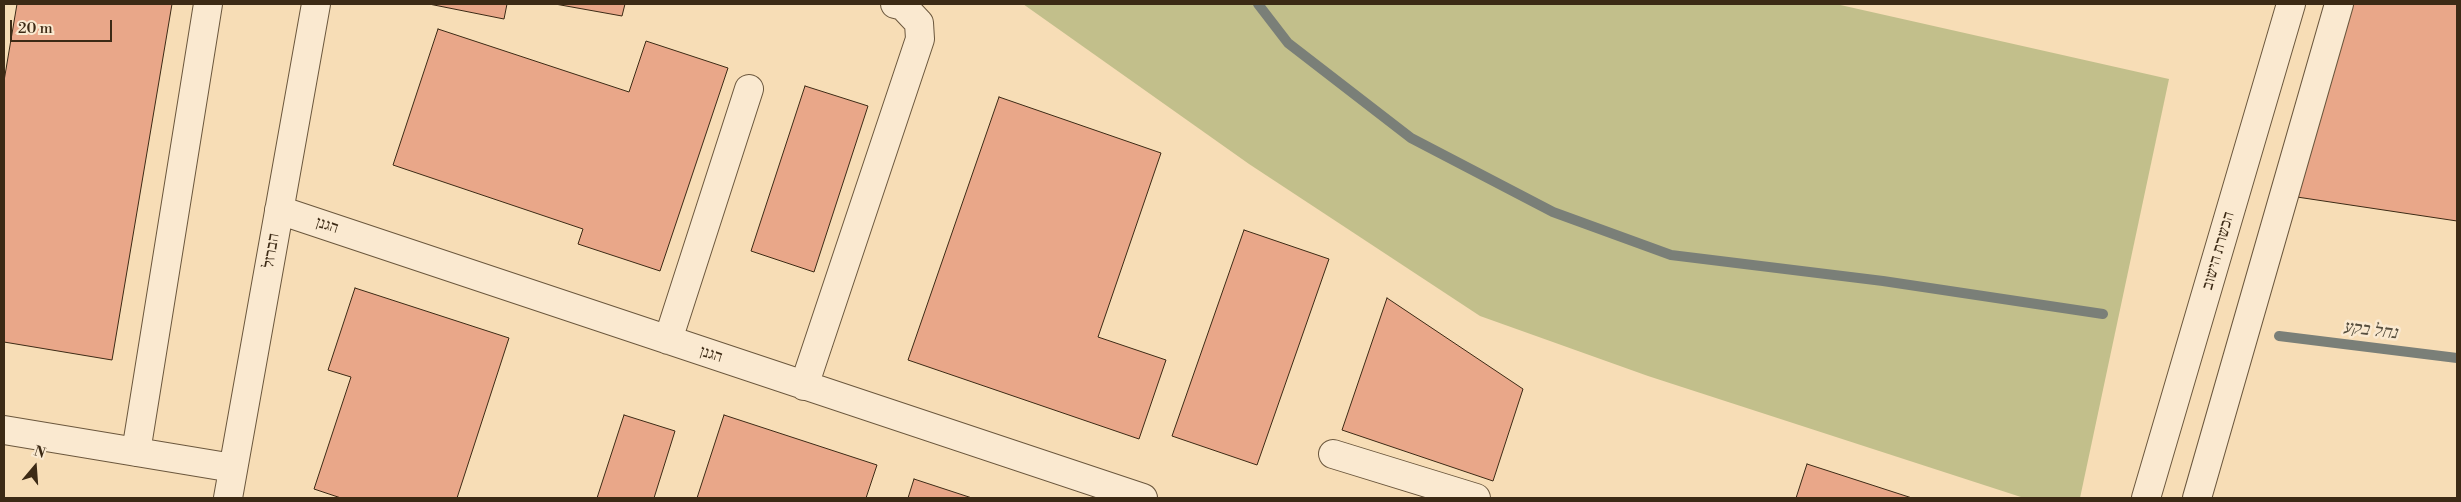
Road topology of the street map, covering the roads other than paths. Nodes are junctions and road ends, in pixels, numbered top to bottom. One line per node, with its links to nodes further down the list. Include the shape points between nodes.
1 (208, 4): 11 (street)
2 (316, 4): 7 (street, הברזל)
3 (895, 4): 9 (street, via 902,6 919,23 920,40)
4 (2291, 4): 18 (street, הכשרת הישוב)
5 (2339, 4): 19 (street)
6 (750, 89): 8 (street)
7 (279, 210): 8 (street, הגנן); 13 (street, הברזל)
8 (668, 340): 9 (street, הגנן)
9 (804, 386): 16 (street, הגנן)
10 (4, 430): 11 (street)
11 (136, 452): 13 (street)
12 (1334, 454): 14 (street)
13 (233, 468): 15 (street, הברזל)
14 (1418, 490): 17 (street)
15 (228, 498)
16 (1143, 498)
17 (1476, 498)
18 (2146, 498)
19 (2197, 498)

